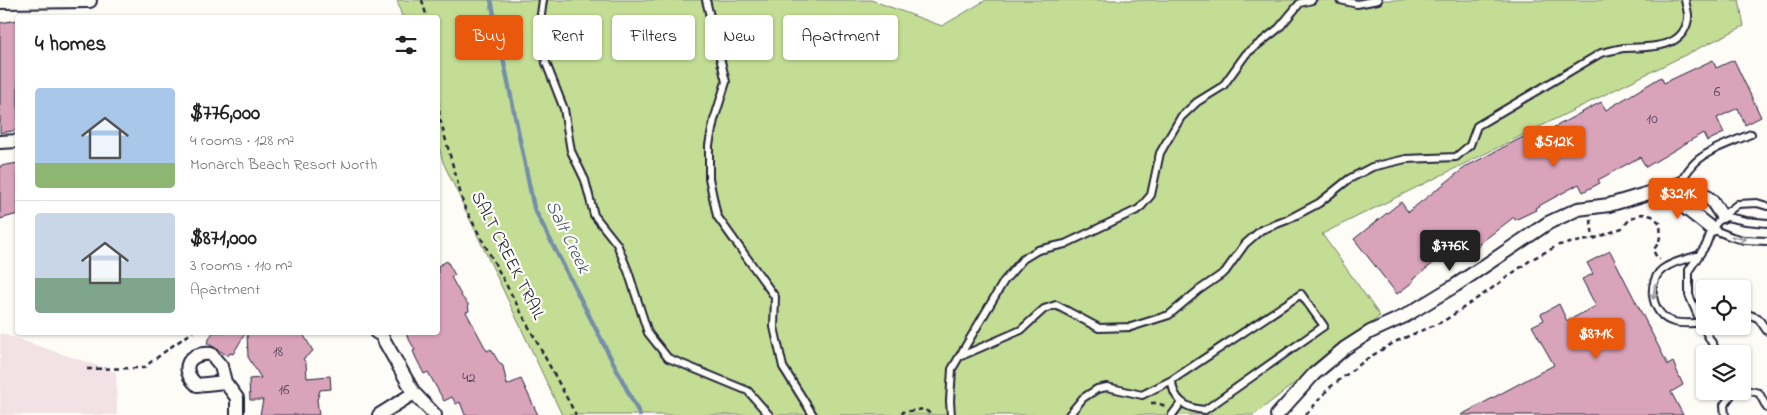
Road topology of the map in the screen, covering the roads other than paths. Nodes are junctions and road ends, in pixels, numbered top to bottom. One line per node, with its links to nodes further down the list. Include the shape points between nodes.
1 (543, 0): 37 (lane, via 540,22 546,63 564,109 571,151 585,180 594,215 617,244 648,333 668,358 748,391)
2 (706, 0): 38 (lane, via 726,82 710,146 709,178 717,216 775,296 774,327 783,367)
3 (1312, 0): 26 (lane, via 1300,3 1279,28 1246,54 1223,86 1197,102 1181,117 1160,153 1151,195 1139,209 1065,244 1038,250 1023,259 1004,281)
4 (1340, 0): 5 (lane, via 1357,4)
5 (1378, 0)
6 (1685, 0): 26 (lane, via 1688,18 1682,34 1667,45 1601,53 1478,126 1470,145 1456,157 1406,159 1372,167 1348,179 1319,203 1261,230 1245,244 1225,272 1169,314 1131,327 1099,328 1056,306 1044,309 1021,330)
7 (90, 1): 8 (street)
8 (0, 2)
9 (1751, 134): 12 (lane, via 1704,154 1691,165)
10 (15, 141): 11 (street)
11 (0, 142)
12 (1679, 184): 13 (street); 14 (lane); 16 (street, via 1700,191)
13 (1657, 191): 14 (street); 42 (street, via 1609,205 1578,209 1548,223 1405,316 1345,348 1314,374)
14 (1673, 198): 18 (street)
15 (1767, 206): 16 (lane, via 1738,204)
16 (1722, 216): 17 (lane); 18 (lane)
17 (1767, 223)
18 (1712, 229): 19 (lane, one-way to 19, via 1732,237); 20 (lane)
19 (1767, 241)
20 (1700, 254): 21 (lane, via 1689,270 1689,296); 23 (lane, one-way to 23, via 1665,267 1655,276 1652,302 1660,314 1673,322)
21 (1696, 309)
22 (1751, 315): 24 (lane, via 1758,318)
23 (1696, 322)
24 (1767, 331)
25 (381, 335): 30 (street)
26 (959, 357): 39 (lane, via 952,368)
27 (1172, 380): 32 (lane, via 1172,389); 32 (lane, via 1301,294 1324,326 1205,410); 40 (lane, via 1142,396 1107,387 1097,389 1083,398)
28 (226, 382): 34 (street, via 237,398)
29 (1751, 391): 33 (lane, via 1759,393)
30 (414, 392): 35 (street); 36 (street)
31 (1728, 400): 43 (lane, via 1724,405)
32 (1181, 403): 41 (lane)
33 (1767, 408)
34 (237, 415)
35 (379, 415)
36 (435, 415)
37 (769, 415)
38 (812, 415)
39 (952, 415)
40 (1068, 415)
41 (1172, 415)
42 (1277, 415)
43 (1725, 415)

